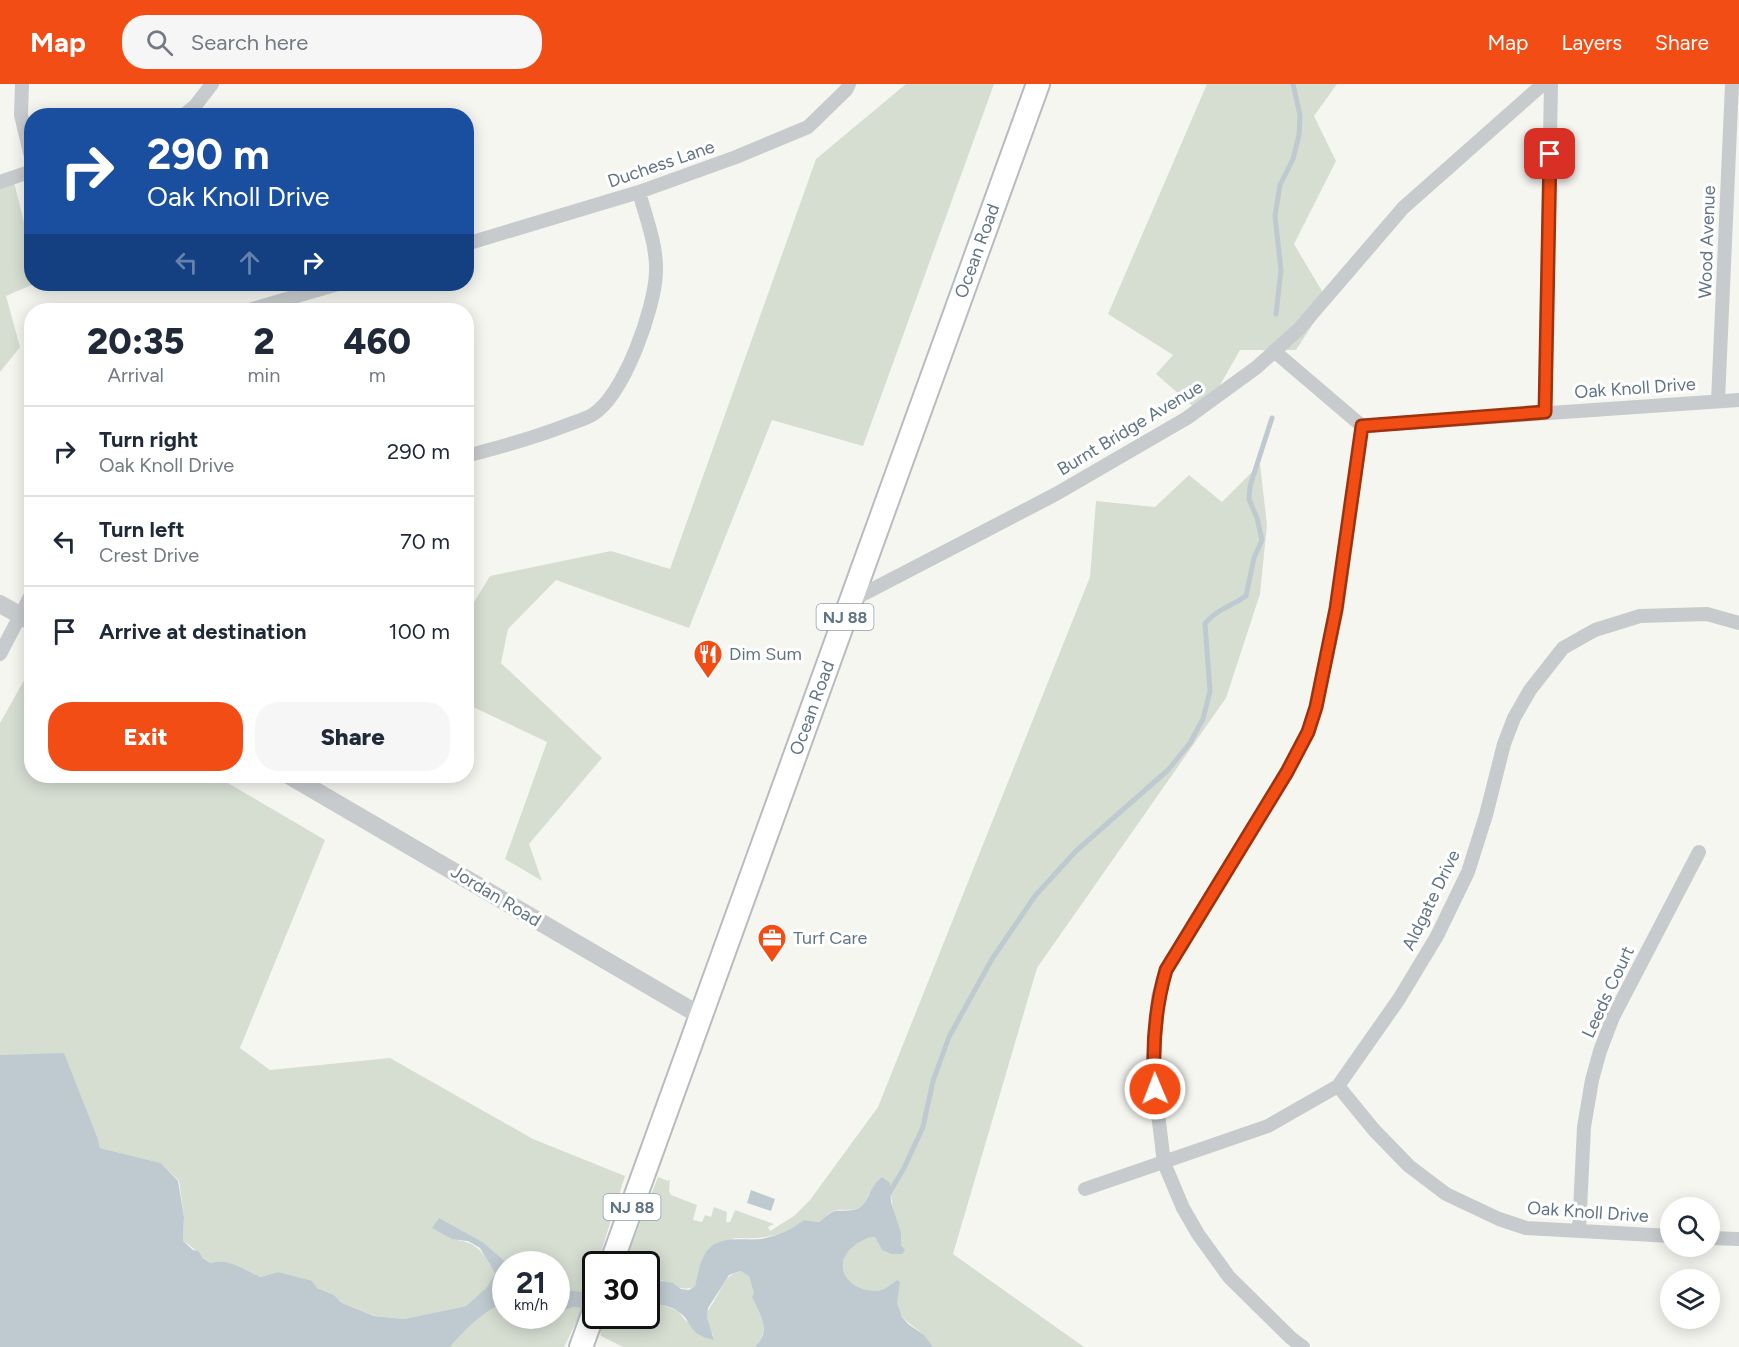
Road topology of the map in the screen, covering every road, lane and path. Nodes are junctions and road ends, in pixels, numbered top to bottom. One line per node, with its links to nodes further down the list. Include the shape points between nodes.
1 (22, 84): 9 (street)
2 (213, 84): 8 (street)
3 (849, 84): 12 (street, Duchess Lane, via 808,127)
4 (1038, 84): 22 (main road, Ocean Road / NJ 88)
5 (1543, 84): 16 (street, Burnt Bridge Avenue, via 1404,208 1299,329)
6 (1551, 84): 19 (street)
7 (1732, 84): 18 (street, Wood Avenue)
8 (193, 108)
9 (24, 127)
10 (24, 174): 11 (street)
11 (0, 182)
12 (639, 192): 13 (street, Duchess Lane); 21 (street, via 654,247 656,272 649,314 630,364 611,396 593,414 535,438)
13 (474, 242)
14 (314, 291): 15 (street)
15 (273, 303)
16 (1274, 351): 20 (street); 22 (street, Burnt Bridge Avenue, via 1186,418 1056,494)
17 (1739, 400): 18 (street, Oak Knoll Drive)
18 (1718, 401): 19 (street, Oak Knoll Drive)
19 (1545, 412): 20 (street, Oak Knoll Drive)
20 (1362, 426): 32 (street, via 1336,609 1308,732 1166,970 1158,996 1154,1072)
21 (474, 454)
22 (852, 600): 30 (main road, Ocean Road / NJ 88)
23 (0, 603): 24 (street)
24 (24, 617)
25 (24, 619): 27 (street)
26 (1739, 623): 31 (street, Aldgate Drive, via 1707,614 1640,616 1595,630 1563,648 1514,718 1468,872 1437,936)
27 (0, 654)
28 (302, 783): 30 (street, Jordan Road)
29 (1699, 852): 34 (street, Leeds Court, via 1613,1017 1600,1051 1584,1127)
30 (701, 1016): 38 (main road, Ocean Road / NJ 88)
31 (1338, 1086): 32 (street, Aldgate Drive, via 1268,1126); 34 (street, Oak Knoll Drive, via 1409,1166 1446,1194 1526,1228)
32 (1164, 1163): 33 (street, Aldgate Drive); 41 (street, via 1183,1208 1229,1277)
33 (1085, 1189)
34 (1579, 1231): 35 (street, Oak Knoll Drive)
35 (1660, 1235)
36 (1720, 1238): 37 (street)
37 (1739, 1239)
38 (616, 1251)
39 (587, 1329): 40 (main road)
40 (581, 1347)
41 (1303, 1347)

